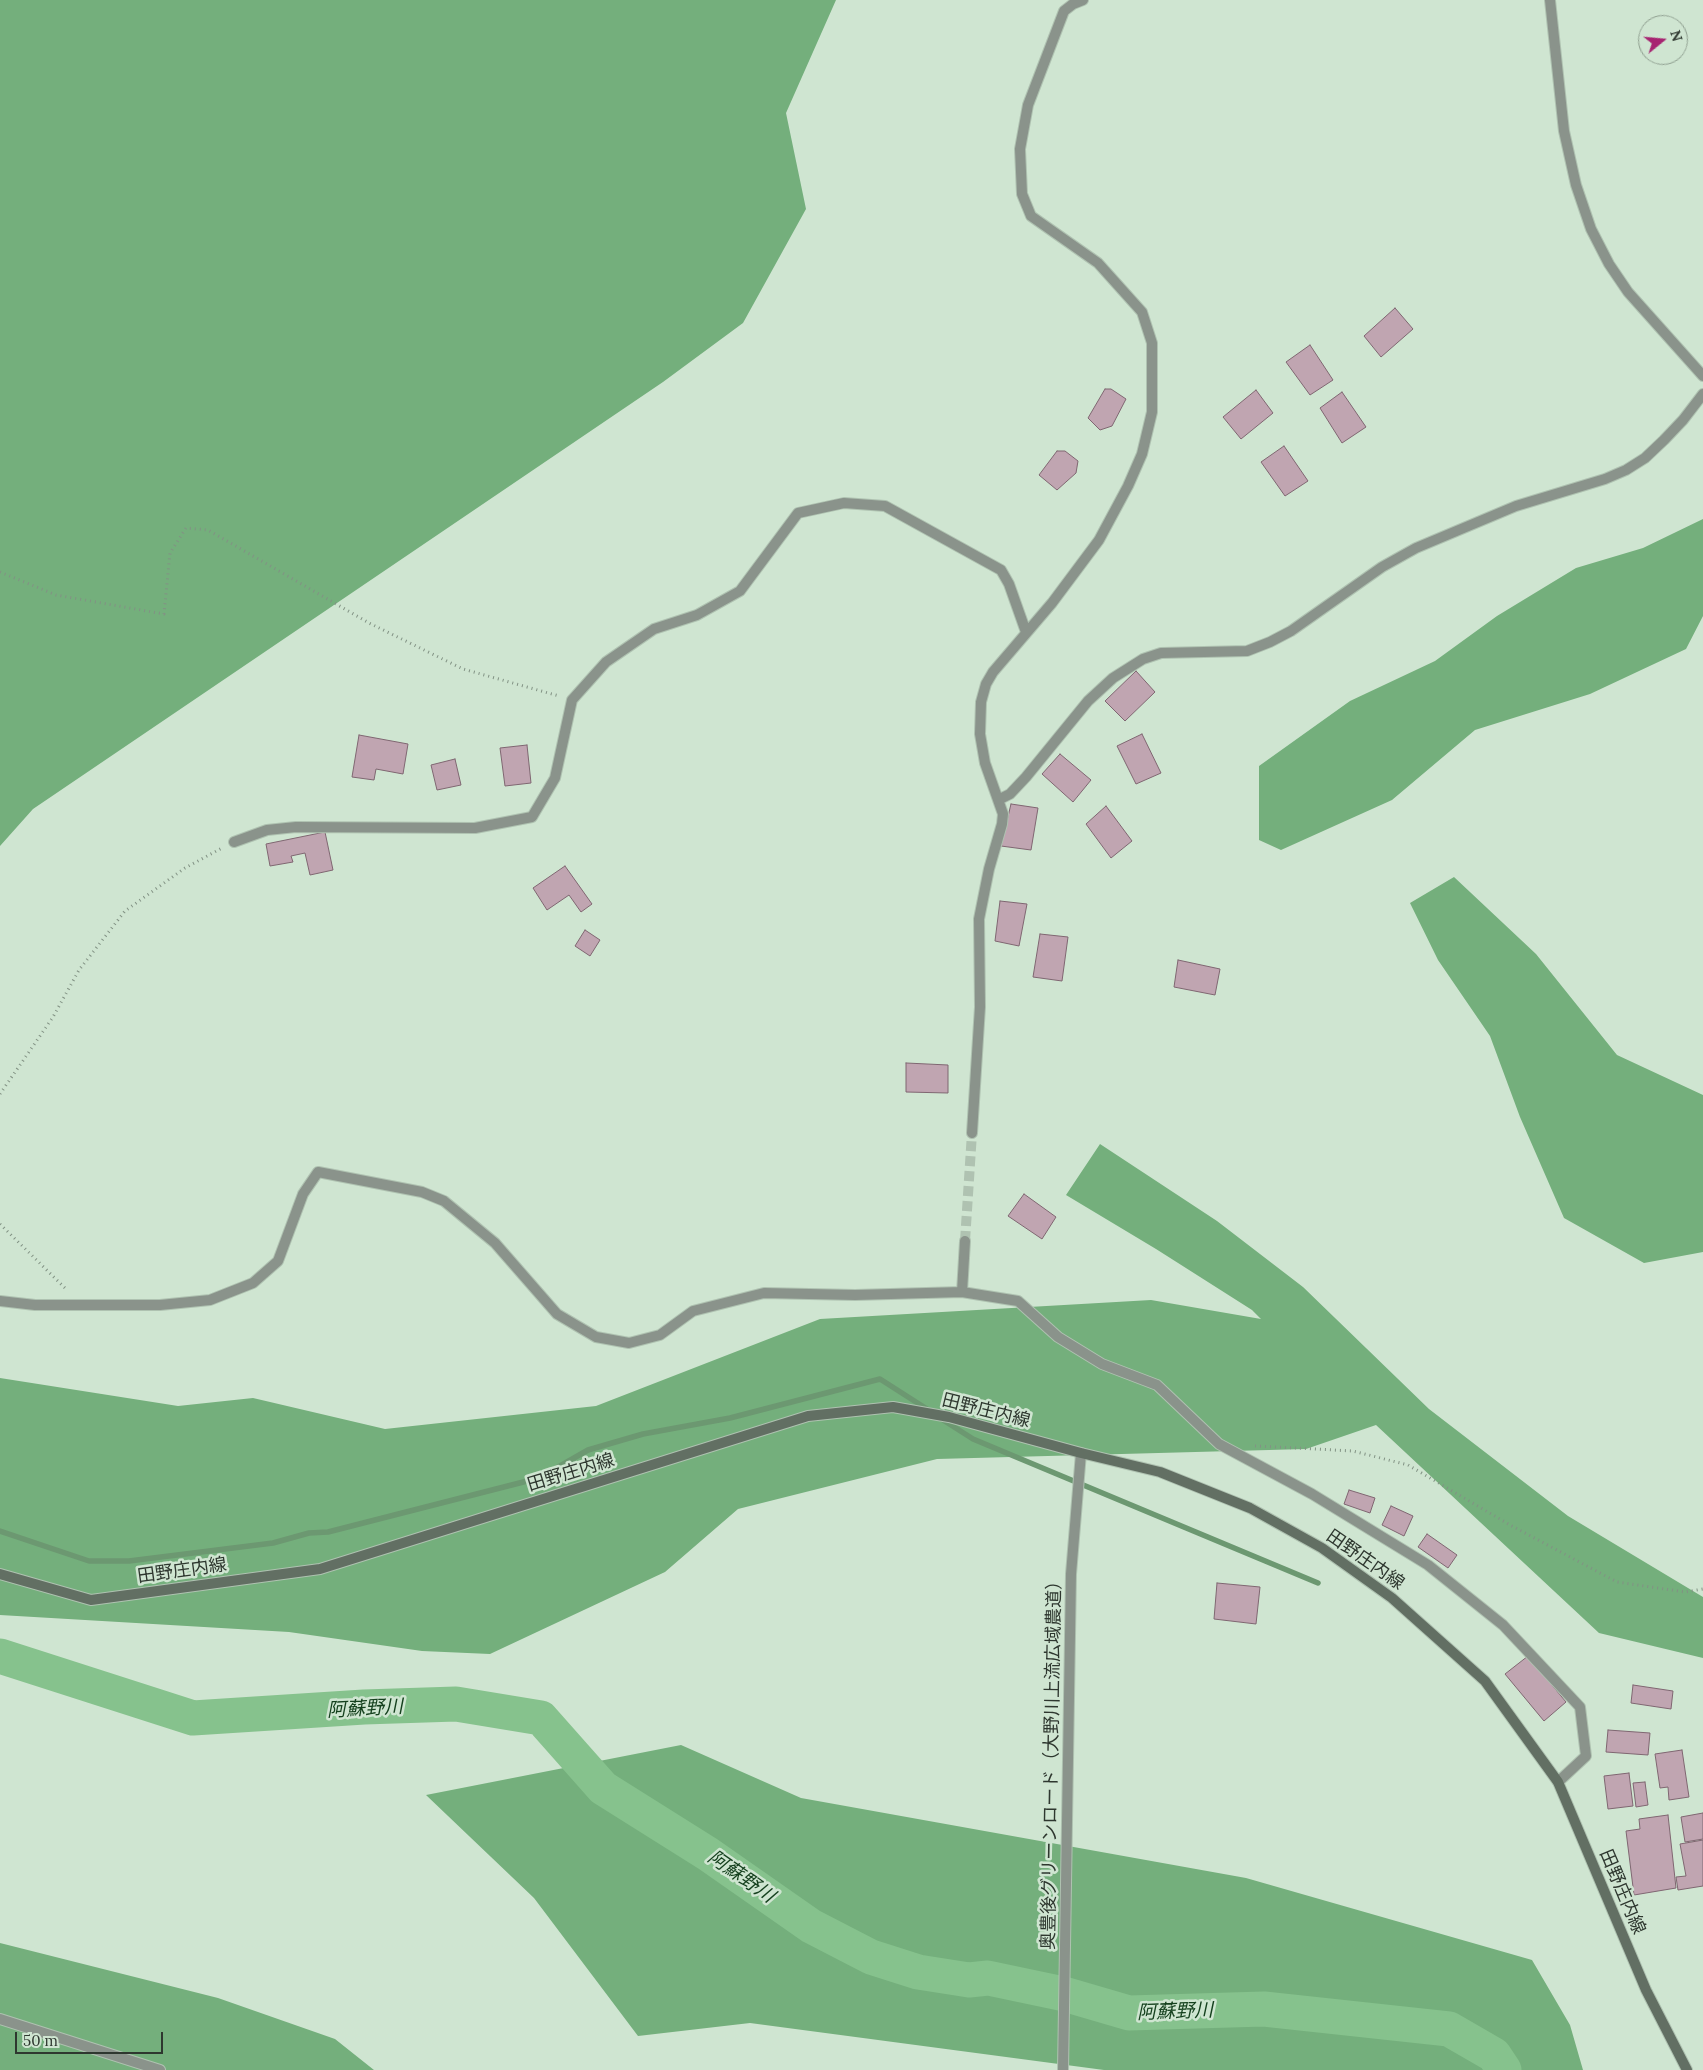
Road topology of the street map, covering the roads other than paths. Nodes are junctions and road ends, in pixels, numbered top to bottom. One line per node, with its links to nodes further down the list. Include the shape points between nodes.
1 (1083, 0): 5 (street, via 1064,12 1028,105 1020,149 1022,194 1031,216 1098,263 1142,312 1152,343 1152,412 1142,454 1099,540 1071,580)
2 (1550, 0): 3 (street, via 1567,150 1591,229 1628,292)
3 (1703, 376)
4 (1703, 394): 6 (street, via 1646,458 1626,470 1516,506 1416,548 1270,642 1247,651 1162,653 1143,659 1112,678 1088,701 1026,778 1010,794)
5 (1026, 632): 6 (street, via 993,672 981,702 980,734 985,763); 7 (street, via 1001,570 885,506 844,503 798,513 740,591 697,615 654,629 606,662 572,700 555,778 532,817 475,828 296,827 266,830)
6 (998, 800): 8 (street, via 1002,824 988,869 980,919 980,1007)
7 (234, 842)
8 (972, 1133)
9 (965, 1241): 10 (street)
10 (962, 1292): 11 (street, via 855,1296 764,1293 693,1311 660,1335 629,1343 596,1337 557,1314 495,1243 444,1201 422,1192 318,1172 303,1194 278,1261 253,1283 210,1300 160,1305); 14 (street, via 1018,1301 1058,1337 1102,1364 1157,1385 1219,1444 1312,1494 1428,1565 1503,1625 1580,1707 1586,1756)
11 (0, 1302)
12 (1082, 1453): 13 (main road, 田野庄内線, via 949,1417 893,1407 808,1416 320,1569 91,1600); 14 (main road, 田野庄内線, via 1178,1479 1250,1508 1322,1548 1392,1598 1485,1681); 17 (street, 奥豊後グリーンロード（大野川上流広域農道）, via 1071,1574)
13 (0, 1574)
14 (1558, 1782): 18 (main road, 田野庄内線, via 1646,1990)
15 (0, 2020): 16 (street)
16 (160, 2070)
17 (1063, 2070)
18 (1686, 2070)

